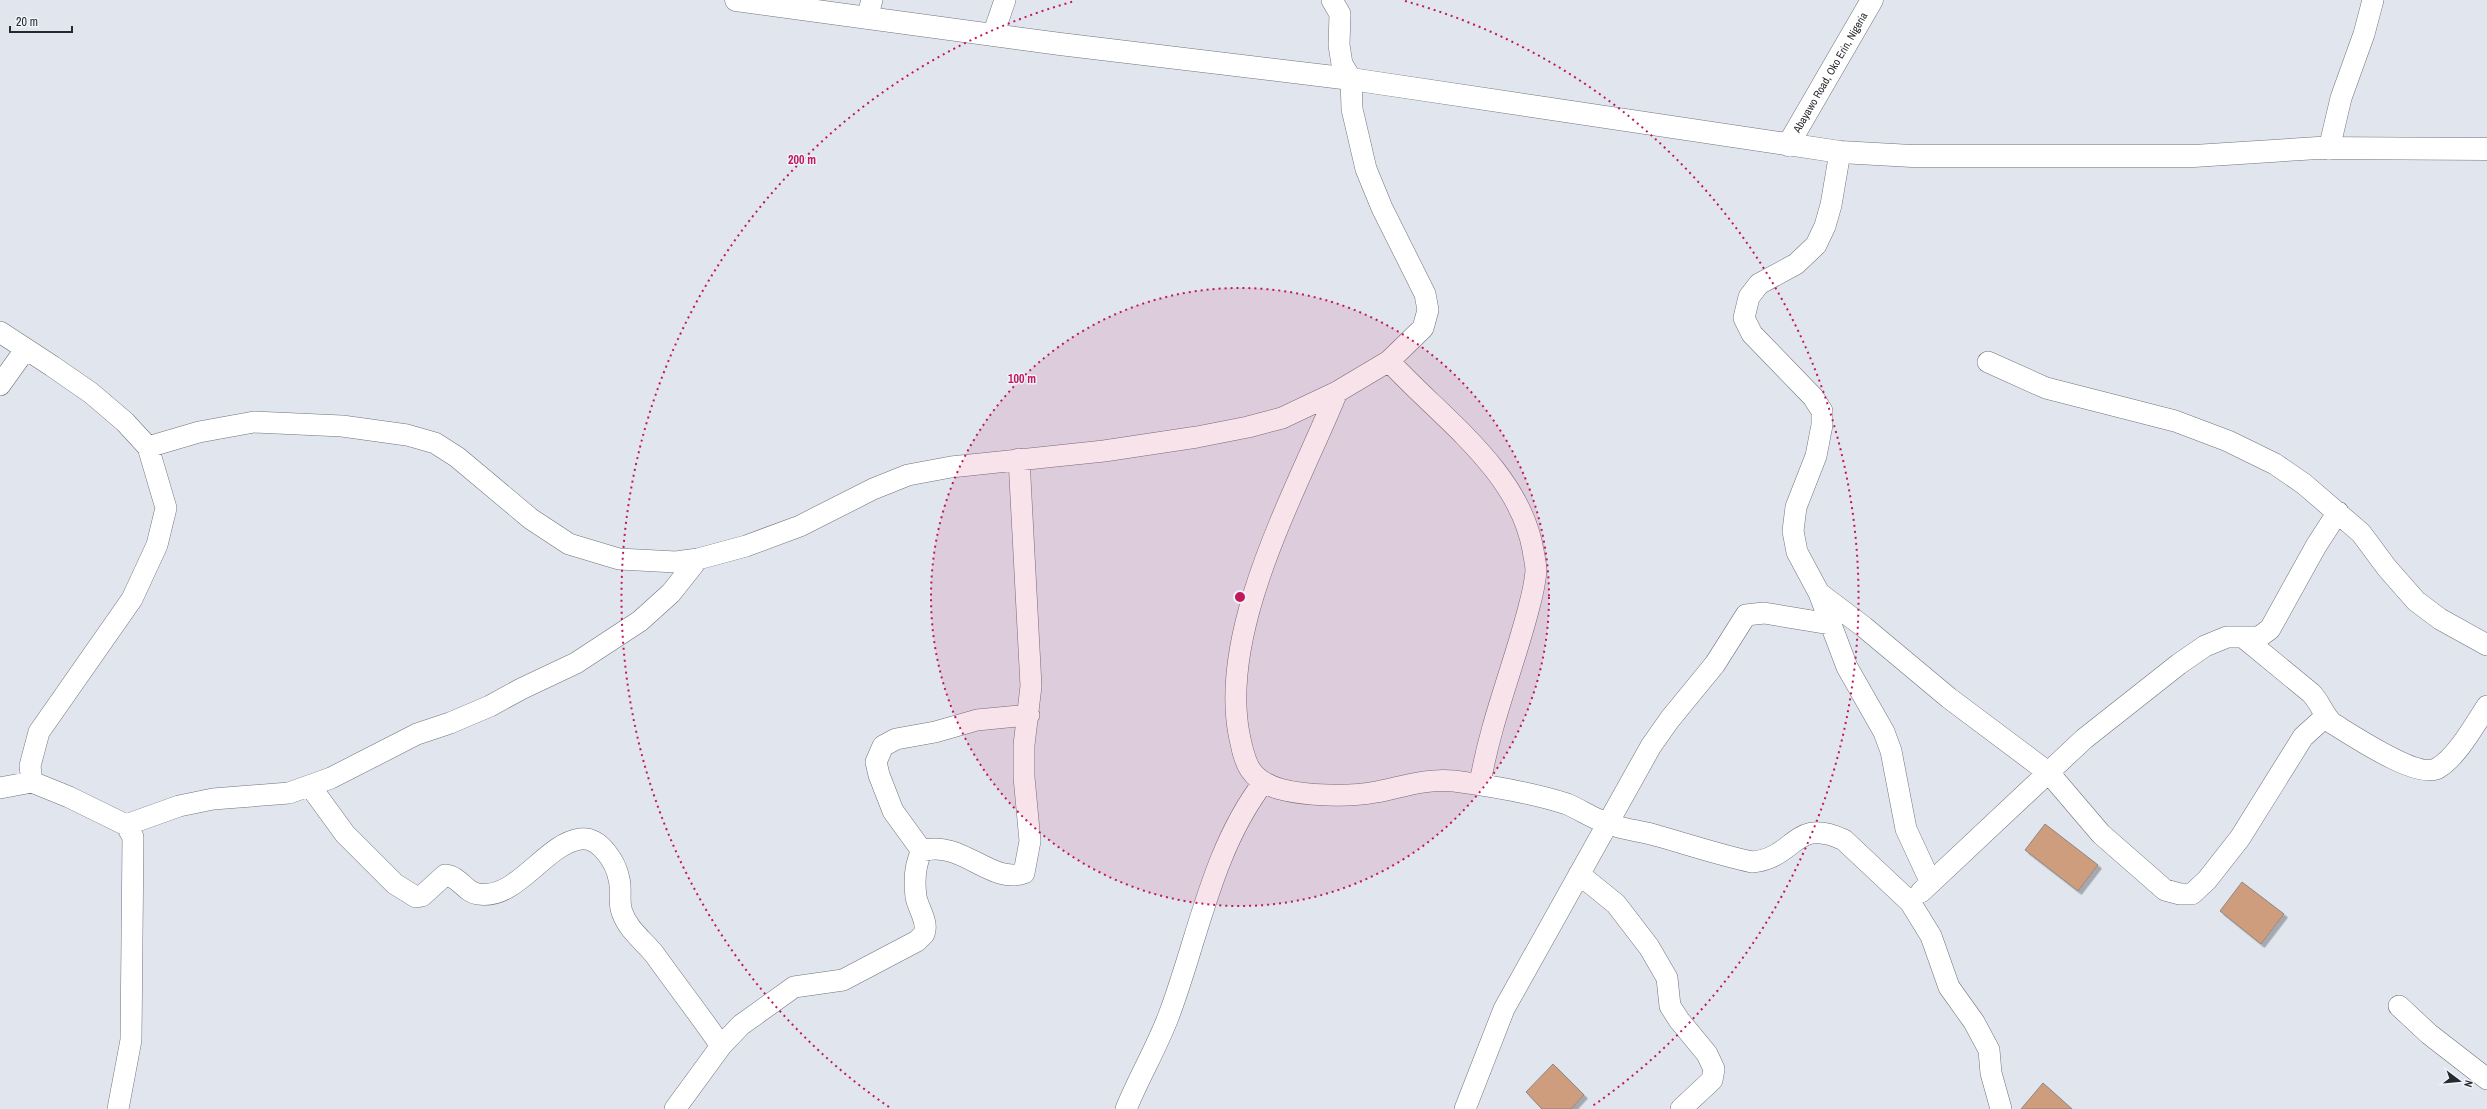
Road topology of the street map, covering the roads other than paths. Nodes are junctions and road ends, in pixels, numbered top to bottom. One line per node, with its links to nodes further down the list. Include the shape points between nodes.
1 (736, 0): 6 (street)
2 (1005, 0): 7 (street)
3 (1332, 0): 8 (street, via 1340,14 1339,45 1342,64)
4 (1872, 0): 9 (street, Abayawo Road, Oko Erin, Nigeria)
5 (2374, 0): 10 (street, via 2341,98)
6 (870, 9): 7 (street)
7 (993, 35): 8 (street)
8 (1351, 79): 9 (street); 15 (street, via 1352,109 1366,169 1382,208 1425,294 1428,310 1423,328)
9 (1788, 145): 12 (street)
10 (2329, 149): 11 (street); 12 (street, via 2187,156 1912,156)
11 (2487, 149)
12 (1840, 152): 23 (street, via 1831,205 1816,245 1796,264 1759,284 1749,297 1744,318 1752,334 1813,398 1822,411 1816,456 1796,507 1793,531 1797,552)
13 (0, 332): 14 (street)
14 (25, 350): 17 (street); 19 (street, via 91,393 125,422)
15 (1389, 361): 18 (street); 33 (street, via 1418,393 1456,425 1486,460 1510,492 1529,531 1536,570 1530,606 1492,728)
16 (1988, 362): 21 (street, via 2046,388 2154,415 2228,441 2275,464)
17 (0, 385)
18 (1337, 392): 20 (street, via 1282,418 1248,427 1104,451); 32 (street, via 1272,539 1250,607 1238,661 1237,721 1243,754 1251,774)
19 (148, 447): 22 (street, via 199,432 254,422 342,426 407,435 434,443 457,457 531,519 570,544 619,559 676,562); 31 (street, via 166,508 157,546 132,599 39,732 30,766)
20 (1020, 459): 22 (street, via 908,475 873,489 800,526 746,546); 28 (street, via 1031,650)
21 (2338, 512): 25 (street, via 2270,628 2259,637); 26 (street, via 2361,533 2416,601 2440,619)
22 (698, 559): 34 (street, via 671,593 640,621 576,663 490,706 450,724 417,734 338,775)
23 (1819, 593): 24 (street); 30 (street, via 1949,698)
24 (1830, 624): 37 (street, via 1764,613 1746,615 1715,664 1651,746); 40 (street, via 1847,667 1884,732 1891,751 1906,829)
25 (2244, 638): 29 (street, via 2311,693 2320,702); 30 (street, via 2227,637 2205,646 2084,739)
26 (2487, 644)
27 (2487, 706): 29 (street, via 2452,756 2438,768 2423,771 2401,762)
28 (1029, 715): 38 (street, via 1024,745 1024,777 1030,841 1024,873 1016,876 1000,873 955,851 931,848); 38 (street, via 976,720 936,732 896,739 883,746 876,762 879,775 893,811)
29 (2325, 717): 30 (street, via 2303,737 2240,838 2192,894 2165,890 2101,834)
30 (2049, 773): 40 (street)
31 (32, 782): 35 (street); 36 (street)
32 (1263, 783): 33 (street, via 1281,790 1316,795 1375,792 1404,784 1442,780); 47 (street, via 1247,804 1231,838 1170,1014)
33 (1480, 784): 37 (street, via 1516,790 1568,805)
34 (310, 786): 36 (street, via 289,793 213,798 179,806); 43 (street, via 345,834 395,884 416,897 422,896 445,875 454,876 470,891 478,894 496,892 516,881 556,850 580,839 591,840 600,845 619,878 620,902 626,920)
35 (0, 788)
36 (126, 824): 45 (street, via 133,837 135,874 131,1040)
37 (1609, 824): 39 (street); 41 (street, via 1752,862 1766,861 1779,855 1799,837 1818,830 1844,840)
38 (922, 851): 43 (street, via 916,861 915,877 916,897 925,924 924,933 917,941 843,980 794,988 742,1025)
39 (1579, 874): 48 (street, via 1504,1009); 49 (street, via 1616,904 1649,947 1667,978 1670,1006 1706,1054 1714,1069 1712,1080)
40 (1931, 883): 41 (street)
41 (1910, 902): 50 (street, via 1931,936 1949,987 1974,1022 1988,1050 1991,1073)
42 (2399, 1006): 44 (street, via 2429,1034)
43 (721, 1046): 46 (street)
44 (2487, 1079)
45 (118, 1109)
46 (675, 1109)
47 (1126, 1109)
48 (1465, 1109)
49 (1681, 1109)
50 (2002, 1109)

